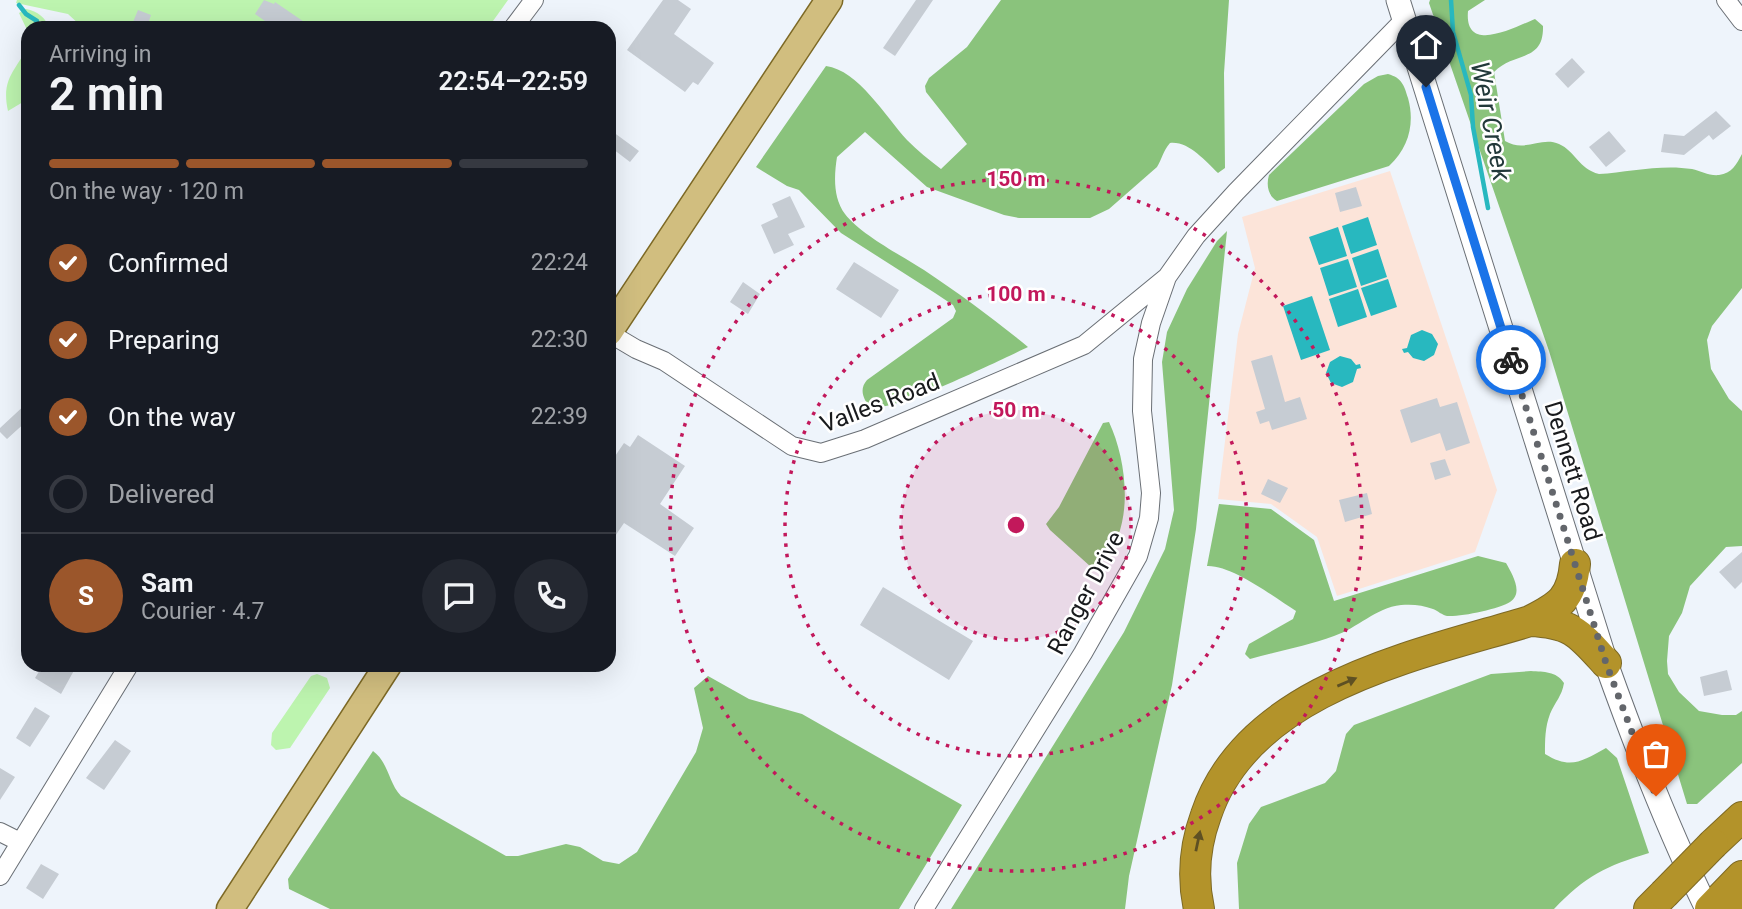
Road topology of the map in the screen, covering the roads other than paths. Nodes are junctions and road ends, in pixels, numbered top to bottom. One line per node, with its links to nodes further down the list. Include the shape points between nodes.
1 (534, 0): 5 (street)
2 (829, 0): 8 (main road)
3 (1727, 0): 6 (street)
4 (1401, 10): 7 (street, Ranger Drive, via 1196,236); 10 (street, Dennett Road)
5 (518, 21)
6 (1742, 22)
7 (1167, 277): 9 (street, Valles Road, via 1084,345 865,439 821,453 792,446 664,361); 22 (street, Ranger Drive, via 1143,359 1142,411 1151,493 1138,556)
8 (616, 321)
9 (616, 336)
10 (1575, 564): 11 (highway, via 1567,596); 12 (street, Dennett Road)
11 (1530, 621): 12 (highway, via 1563,625 1589,643); 23 (highway, one-way to 11, via 1196,853 1209,805 1232,764 1267,729 1319,694 1383,666)
12 (1606, 663): 24 (street, Dennett Road, via 1674,841)
13 (126, 672): 17 (street)
14 (383, 672): 21 (main road)
15 (1742, 817): 20 (highway, bridge)
16 (0, 832): 17 (street)
17 (20, 842): 18 (street)
18 (0, 876)
19 (1739, 894): 24 (highway)
20 (1656, 901)
21 (230, 909)
22 (923, 909)
23 (1199, 909)
24 (1708, 909)

